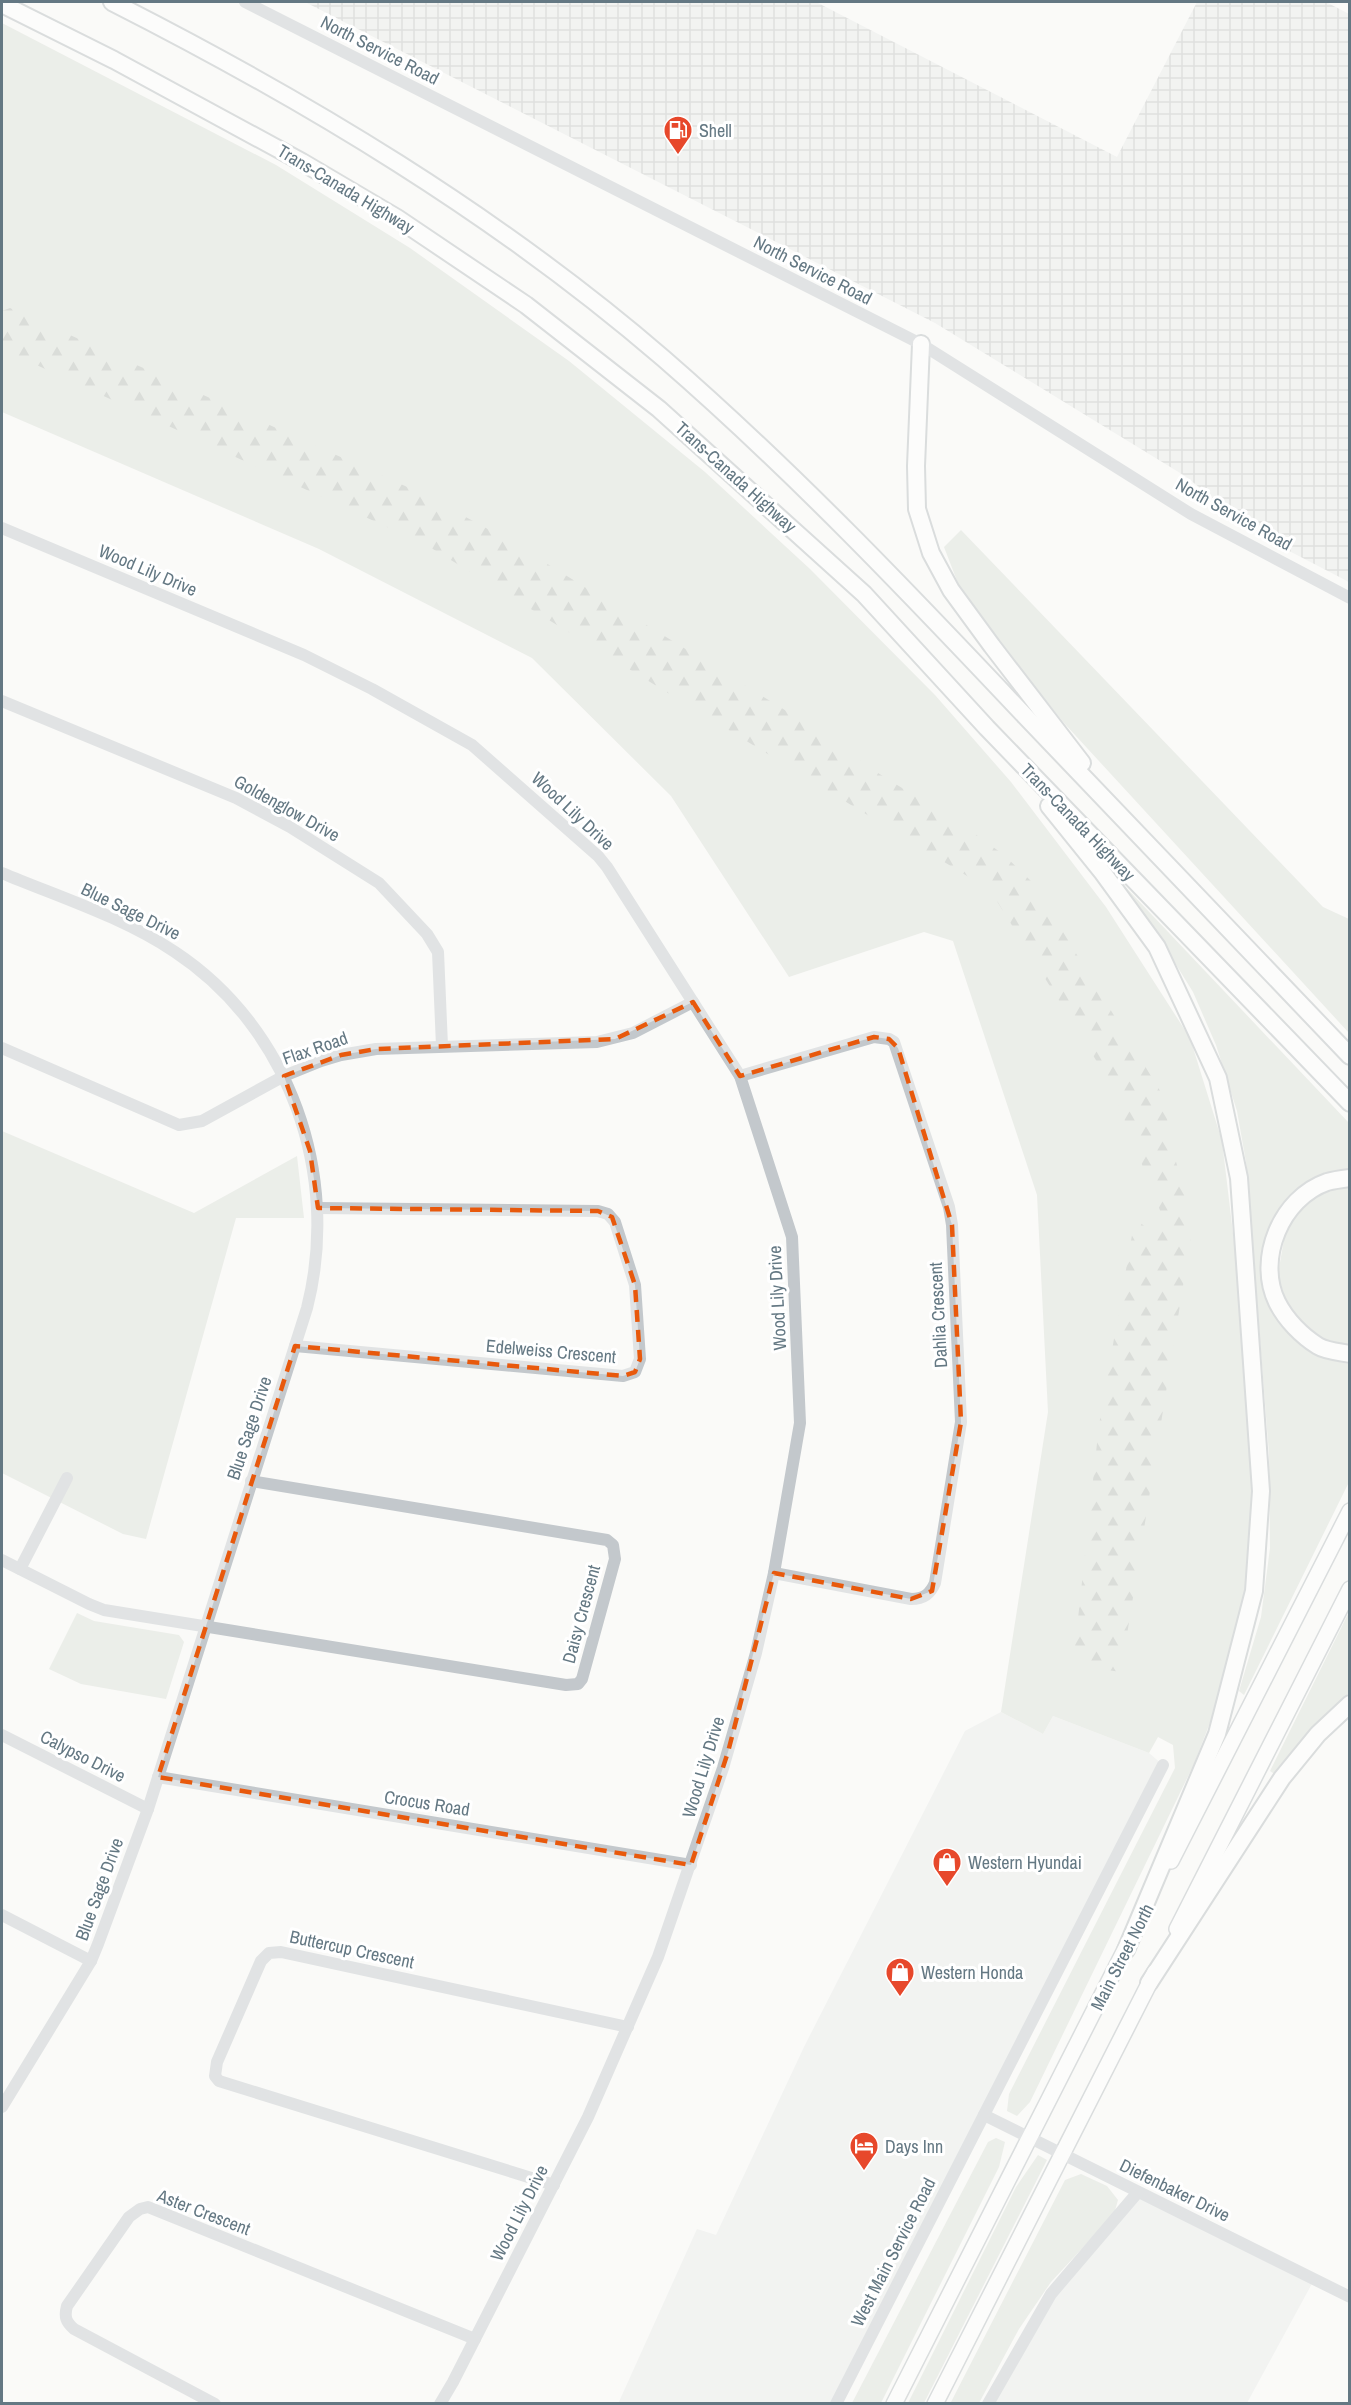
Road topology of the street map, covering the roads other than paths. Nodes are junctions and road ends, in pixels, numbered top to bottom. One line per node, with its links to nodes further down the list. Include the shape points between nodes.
1 (112, 2): 9 (highway, Trans-Canada Highway, via 270,85 355,135 439,190 662,357 752,438 885,568)
2 (245, 2): 4 (street, North Service Road)
3 (2, 4): 8 (highway, Trans-Canada Highway, via 302,162 397,218 526,305 659,409 803,537 864,594)
4 (921, 344): 6 (street, North Service Road, via 1191,514); 9 (highway, via 917,509 931,553 951,590 992,646)
5 (2, 528): 11 (street, Wood Lily Drive, via 321,663 472,745 598,856)
6 (1350, 598)
7 (2, 701): 12 (street, Goldenglow Drive, via 236,798 380,883 427,934 438,952)
8 (987, 728): 17 (highway, Trans-Canada Highway); 37 (highway, via 1157,947 1218,1078 1239,1178 1261,1491 1254,1591 1217,1734)
9 (1140, 837): 14 (highway, Trans-Canada Highway)
10 (2, 873): 15 (street, Blue Sage Drive, via 145,934 192,964 242,1013)
11 (693, 1002): 12 (street, Flax Road, via 652,1025 615,1039 578,1044); 16 (street, Wood Lily Drive)
12 (441, 1046): 15 (street, Flax Road, via 359,1051)
13 (2, 1048): 15 (street, Flax Road, via 179,1125 202,1121)
14 (1350, 1056)
15 (284, 1076): 19 (street, Blue Sage Drive, via 305,1130)
16 (740, 1076): 27 (street, Wood Lily Drive, via 794,1248 801,1414); 27 (street, Dahlia Crescent, via 874,1037 889,1038 898,1048 952,1225 961,1422 935,1583 927,1596 911,1599)
17 (1350, 1103)
18 (1350, 1178): 21 (highway, via 1325,1183 1299,1199 1281,1221 1272,1247 1270,1272 1277,1301 1297,1330 1320,1348)
19 (318, 1208): 20 (street, Blue Sage Drive, via 315,1271); 20 (street, Edelweiss Crescent, via 608,1214 615,1222 635,1285 640,1359 635,1372 623,1376)
20 (295, 1346): 23 (street, Blue Sage Drive)
21 (1350, 1354)
22 (66, 1478): 26 (street)
23 (251, 1481): 29 (street, Blue Sage Drive); 29 (street, Daisy Crescent, via 607,1540 613,1545 615,1560 585,1673 578,1684 566,1685)
24 (1350, 1511): 37 (main road, Main Street North)
25 (2, 1560): 26 (street)
26 (20, 1569): 29 (street, via 97,1608)
27 (774, 1573): 35 (street, Wood Lily Drive, via 728,1752)
28 (1350, 1589): 39 (main road, Main Street North)
29 (206, 1627): 33 (street, Blue Sage Drive)
30 (1350, 1704): 39 (highway, via 1318,1734 1282,1778)
31 (2, 1735): 34 (street, Calypso Drive)
32 (1163, 1765): 43 (street, West Main Service Road)
33 (158, 1777): 34 (street, Blue Sage Drive); 35 (street, Crocus Road)
34 (148, 1809): 38 (street, Blue Sage Drive)
35 (691, 1865): 40 (street, Wood Lily Drive)
36 (2, 1915): 38 (street)
37 (1126, 1950): 44 (main road, Main Street North)
38 (91, 1961): 41 (street, Blue Sage Drive)
39 (1149, 1983): 45 (main road, Main Street North)
40 (628, 2027): 46 (street, Wood Lily Drive); 46 (street, Buttercup Crescent, via 281,1952 269,1953 261,1961 217,2062 215,2076 219,2081)
41 (6, 2087): 42 (street, Blue Sage Drive)
42 (2, 2107)
43 (984, 2115): 44 (street, Diefenbaker Drive); 52 (street, West Main Service Road)
44 (1030, 2138): 45 (street, Diefenbaker Drive); 53 (main road, Main Street North)
45 (1061, 2154): 47 (street, Diefenbaker Drive); 54 (main road, Main Street North)
46 (554, 2185): 49 (street, Wood Lily Drive)
47 (1138, 2192): 48 (street, Diefenbaker Drive); 55 (street, via 1051,2294)
48 (1350, 2297)
49 (475, 2339): 50 (street, Aster Crescent, via 148,2207 140,2209 129,2217 64,2315 74,2329); 51 (street, Wood Lily Drive)
50 (215, 2403)
51 (440, 2403)
52 (836, 2403)
53 (894, 2403)
54 (934, 2403)
55 (988, 2403)

